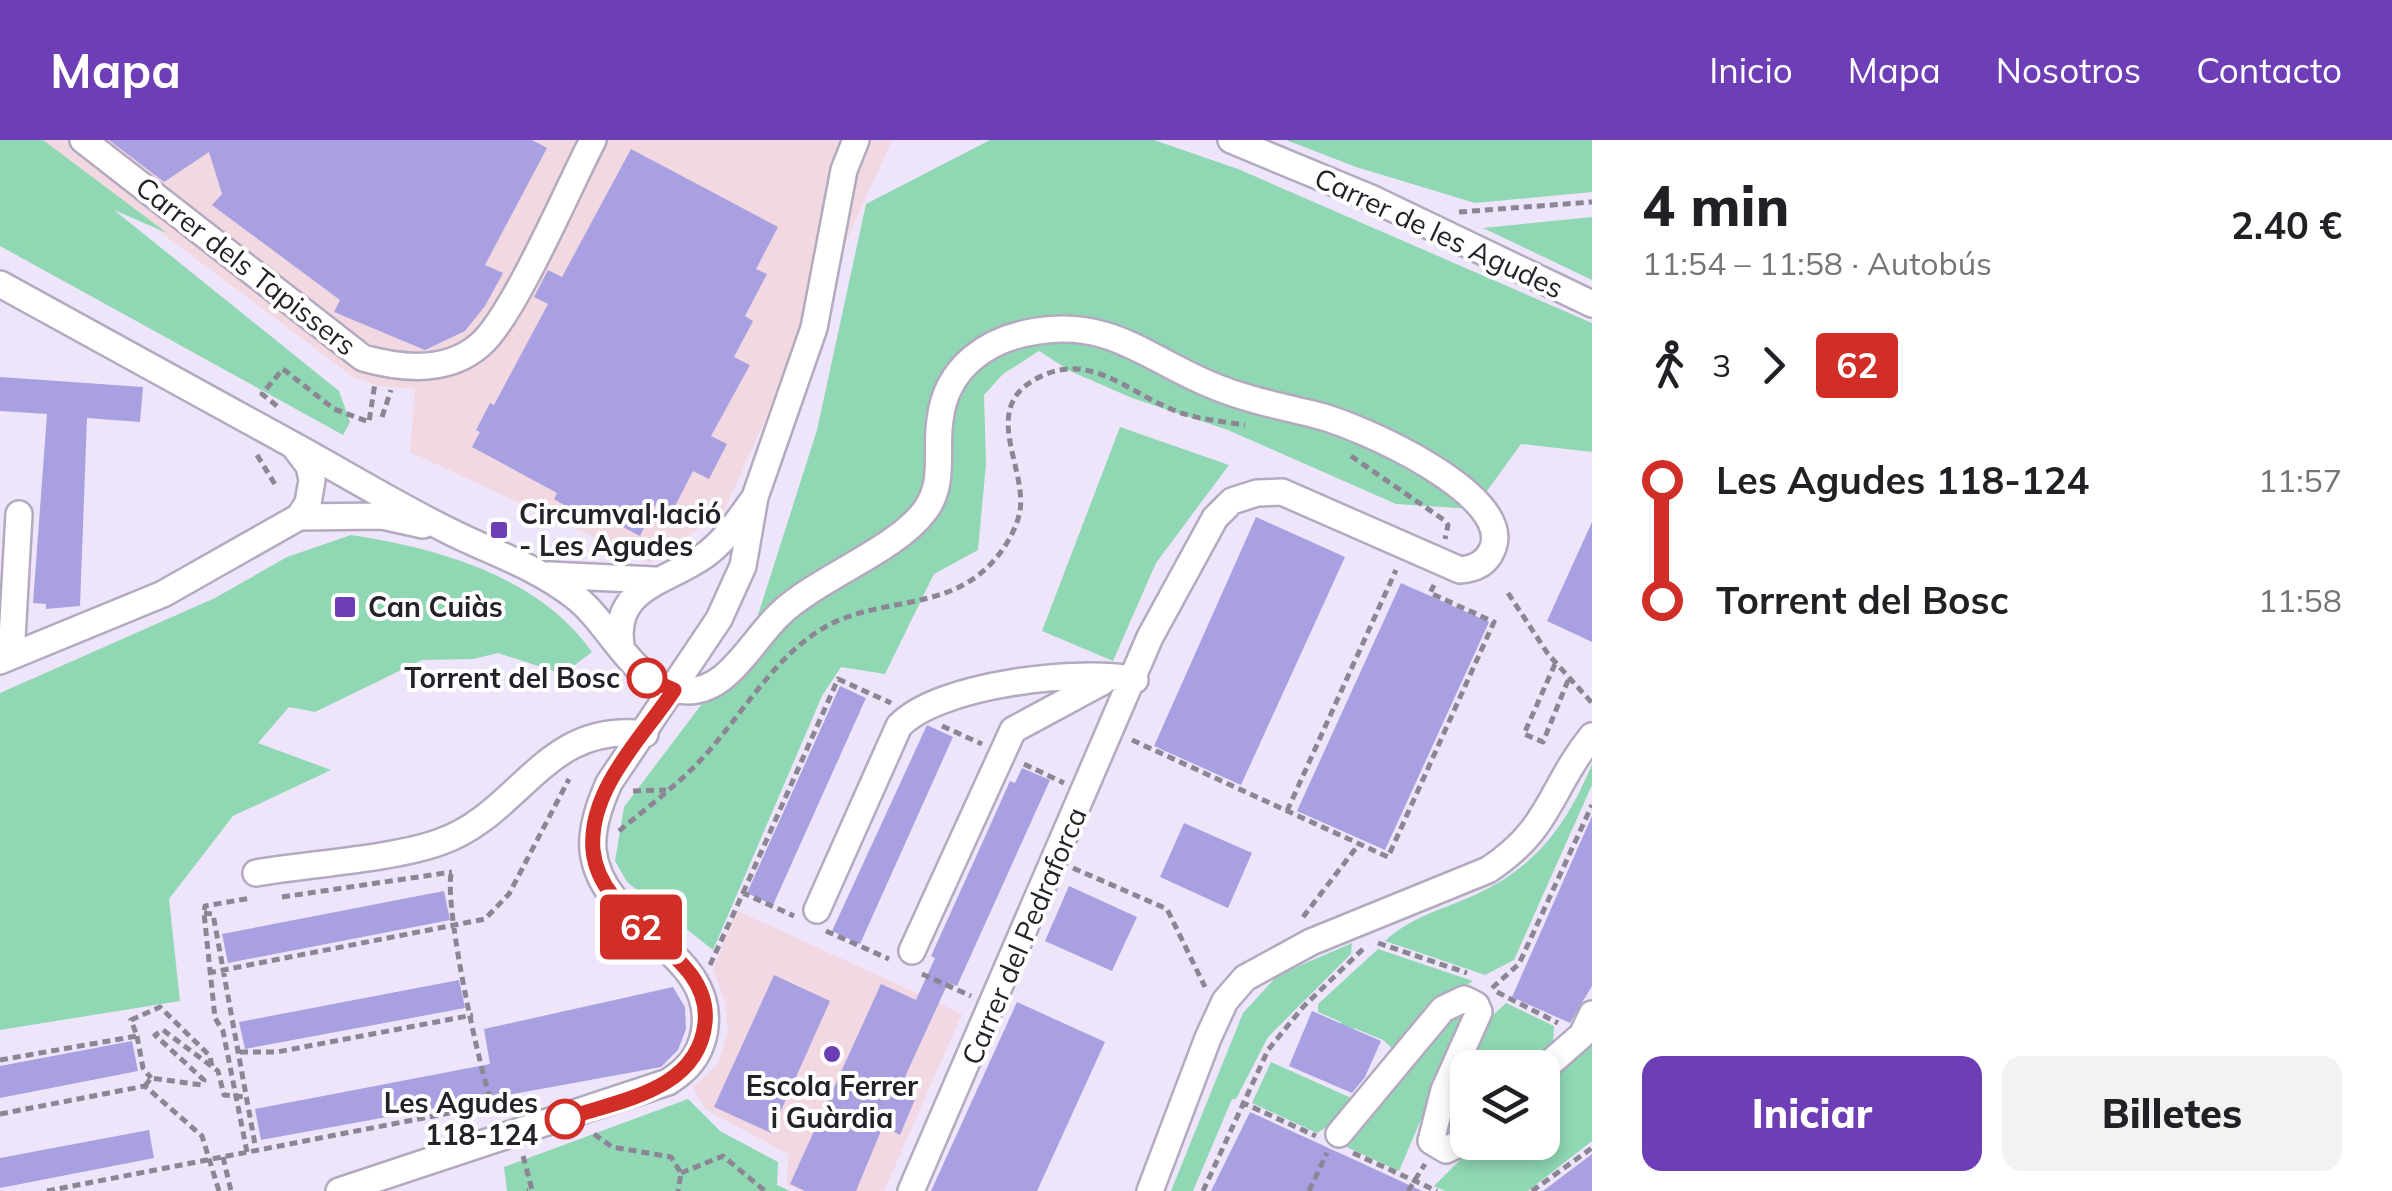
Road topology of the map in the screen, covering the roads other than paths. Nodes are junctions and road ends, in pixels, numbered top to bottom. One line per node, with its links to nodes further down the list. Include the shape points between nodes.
1 (83, 140): 2 (street, Carrer dels Tapissers, via 364,358 398,368 424,367 482,344)
2 (593, 140)
3 (856, 140): 8 (street, via 844,170 814,328)
4 (1231, 140): 6 (street, Carrer de les Agudes, via 1371,198)
5 (0, 284): 7 (street)
6 (1592, 304)
7 (293, 445): 10 (street, via 312,480); 11 (street)
8 (755, 497): 13 (street, via 712,550); 17 (street, via 751,539 732,594)
9 (19, 514): 15 (street)
10 (299, 517): 11 (street, via 382,516); 15 (street, via 163,594)
11 (443, 529): 12 (street)
12 (544, 574): 13 (street); 14 (street, via 592,610)
13 (656, 580): 14 (street, via 623,609)
14 (621, 645): 17 (street, via 647,678)
15 (6, 658)
16 (1125, 678): 17 (street, Carrer del Pedraforca, via 1215,518 1232,501 1282,492 1449,568 1477,566 1492,550 1491,516 1384,438 1219,388 1116,337 1039,330 999,340 956,375 939,421 937,485 923,514 792,603 719,680 690,692); 21 (street, via 992,688 908,716); 22 (street, via 1014,730); 30 (street, Carrer del Pedraforca)
17 (674, 690): 18 (street)
18 (645, 734): 20 (street, via 600,733 577,743 480,820 437,844); 29 (street, via 609,783 593,852 614,902 696,978 705,1025 688,1068 668,1082)
19 (1592, 736): 31 (street, via 1539,828 1511,856 1245,978 1208,1038)
20 (256, 873)
21 (817, 910)
22 (912, 951)
23 (1592, 1014): 25 (street, via 1582,1036)
24 (1465, 1050): 27 (street, via 1477,1022 1476,1005 1464,999 1443,1009)
25 (1560, 1055)
26 (1450, 1084): 28 (street, via 1431,1141)
27 (1338, 1142)
28 (1450, 1148)
29 (339, 1191)
30 (911, 1191)
31 (1150, 1191)

